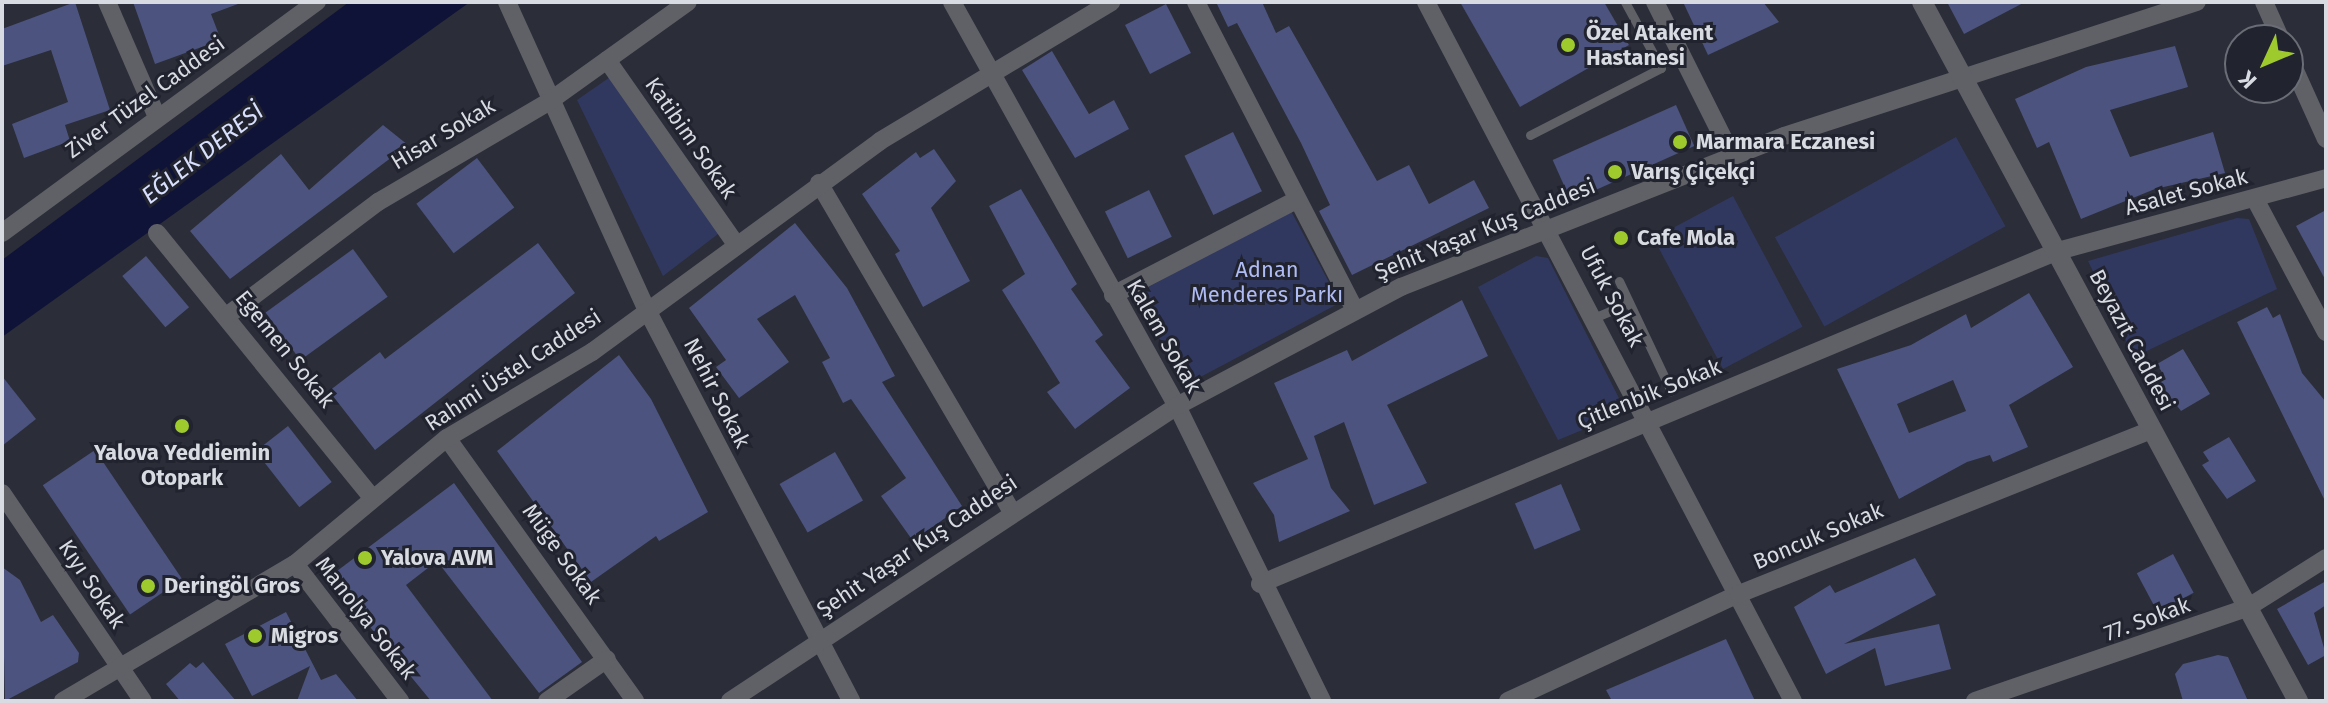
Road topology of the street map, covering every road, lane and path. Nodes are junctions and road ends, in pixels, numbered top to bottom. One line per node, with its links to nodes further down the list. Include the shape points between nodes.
1 (107, 2): 20 (street)
2 (317, 2): 20 (street, Ziver Tüzel Caddesi)
3 (507, 2): 19 (street, Nehir Sokak)
4 (688, 2): 15 (street, Hisar Sokak)
5 (952, 2): 16 (street, Kalem Sokak)
6 (1111, 2): 16 (street, Rahmi Üstel Caddesi)
7 (1196, 2): 27 (street)
8 (1426, 2): 28 (street, Ufuk Sokak)
9 (1625, 2): 21 (lane, via 1661,68)
10 (1655, 2): 23 (street)
11 (1922, 2): 17 (street, Beyazıt Caddesi)
12 (2197, 2): 17 (street, Şehit Yaşar Kuş Caddesi)
13 (2264, 2): 14 (street)
14 (2274, 24)
15 (607, 60): 19 (street, Hisar Sokak); 31 (street, Katibim Sokak)
16 (991, 70): 25 (street, Rahmi Üstel Caddesi); 34 (street, Kalem Sokak)
17 (1965, 76): 23 (street, Şehit Yaşar Kuş Caddesi); 32 (street, Beyazıt Caddesi)
18 (2304, 90): 22 (street)
19 (547, 103): 36 (street, Nehir Sokak); 38 (street, Hisar Sokak, via 378,202)
20 (157, 117): 29 (street, Ziver Tüzel Caddesi)
21 (1530, 135)
22 (2326, 139)
23 (1732, 156): 28 (street, Şehit Yaşar Kuş Caddesi)
24 (2326, 178): 26 (street, Asalet Sokak)
25 (819, 183): 31 (street, Rahmi Üstel Caddesi); 48 (street)
26 (2255, 199): 32 (street, Asalet Sokak); 40 (street)
27 (1296, 200): 34 (street); 37 (street)
28 (1549, 228): 37 (street, Şehit Yaşar Kuş Caddesi); 39 (street, Ufuk Sokak)
29 (2, 233)
30 (157, 233): 38 (street, Egemen Sokak)
31 (736, 244): 36 (street, Rahmi Üstel Caddesi)
32 (2058, 251): 43 (street, Çitlenbik Sokak); 44 (street, Beyazıt Caddesi)
33 (1619, 281): 35 (lane)
34 (1113, 295): 42 (street, Kalem Sokak)
35 (1629, 303): 39 (lane); 41 (lane)
36 (647, 310): 45 (street, Rahmi Üstel Caddesi); 54 (street, Nehir Sokak)
37 (1355, 310): 42 (street, Şehit Yaşar Kuş Caddesi)
38 (228, 315): 47 (street, Egemen Sokak)
39 (1596, 317): 43 (street, Ufuk Sokak)
40 (2326, 332)
41 (1671, 391)
42 (1177, 406): 48 (street, Şehit Yaşar Kuş Caddesi); 51 (street, Kalem Sokak)
43 (1651, 419): 51 (street, Çitlenbik Sokak); 52 (street, Ufuk Sokak)
44 (2152, 430): 52 (street, Boncuk Sokak); 53 (street, Beyazıt Caddesi)
45 (447, 438): 47 (street, Rahmi Üstel Caddesi); 55 (street, Müge Sokak)
46 (2, 493): 56 (street, Kıyı Sokak)
47 (372, 498): 50 (street, Rahmi Üstel Caddesi)
48 (1011, 510): 54 (street, Şehit Yaşar Kuş Caddesi)
49 (2326, 558): 53 (street, 77. Sokak)
50 (295, 564): 56 (street, Rahmi Üstel Caddesi); 59 (street, Manolya Sokak)
51 (1260, 584): 64 (street, Kalem Sokak)
52 (1739, 594): 65 (street, Boncuk Sokak); 66 (street, Ufuk Sokak)
53 (2247, 608): 67 (street, 77. Sokak); 68 (street, Beyazıt Caddesi)
54 (819, 642): 62 (street, Şehit Yaşar Kuş Caddesi); 63 (street, Nehir Sokak)
55 (607, 659): 60 (street); 61 (street, Müge Sokak)
56 (121, 671): 57 (street, Rahmi Üstel Caddesi); 58 (street, Kıyı Sokak)
57 (63, 701)
58 (143, 701)
59 (400, 701)
60 (547, 701)
61 (635, 701)
62 (730, 701)
63 (851, 701)
64 (1322, 701)
65 (1508, 701)
66 (1793, 701)
67 (1975, 701)
68 (2298, 701)

